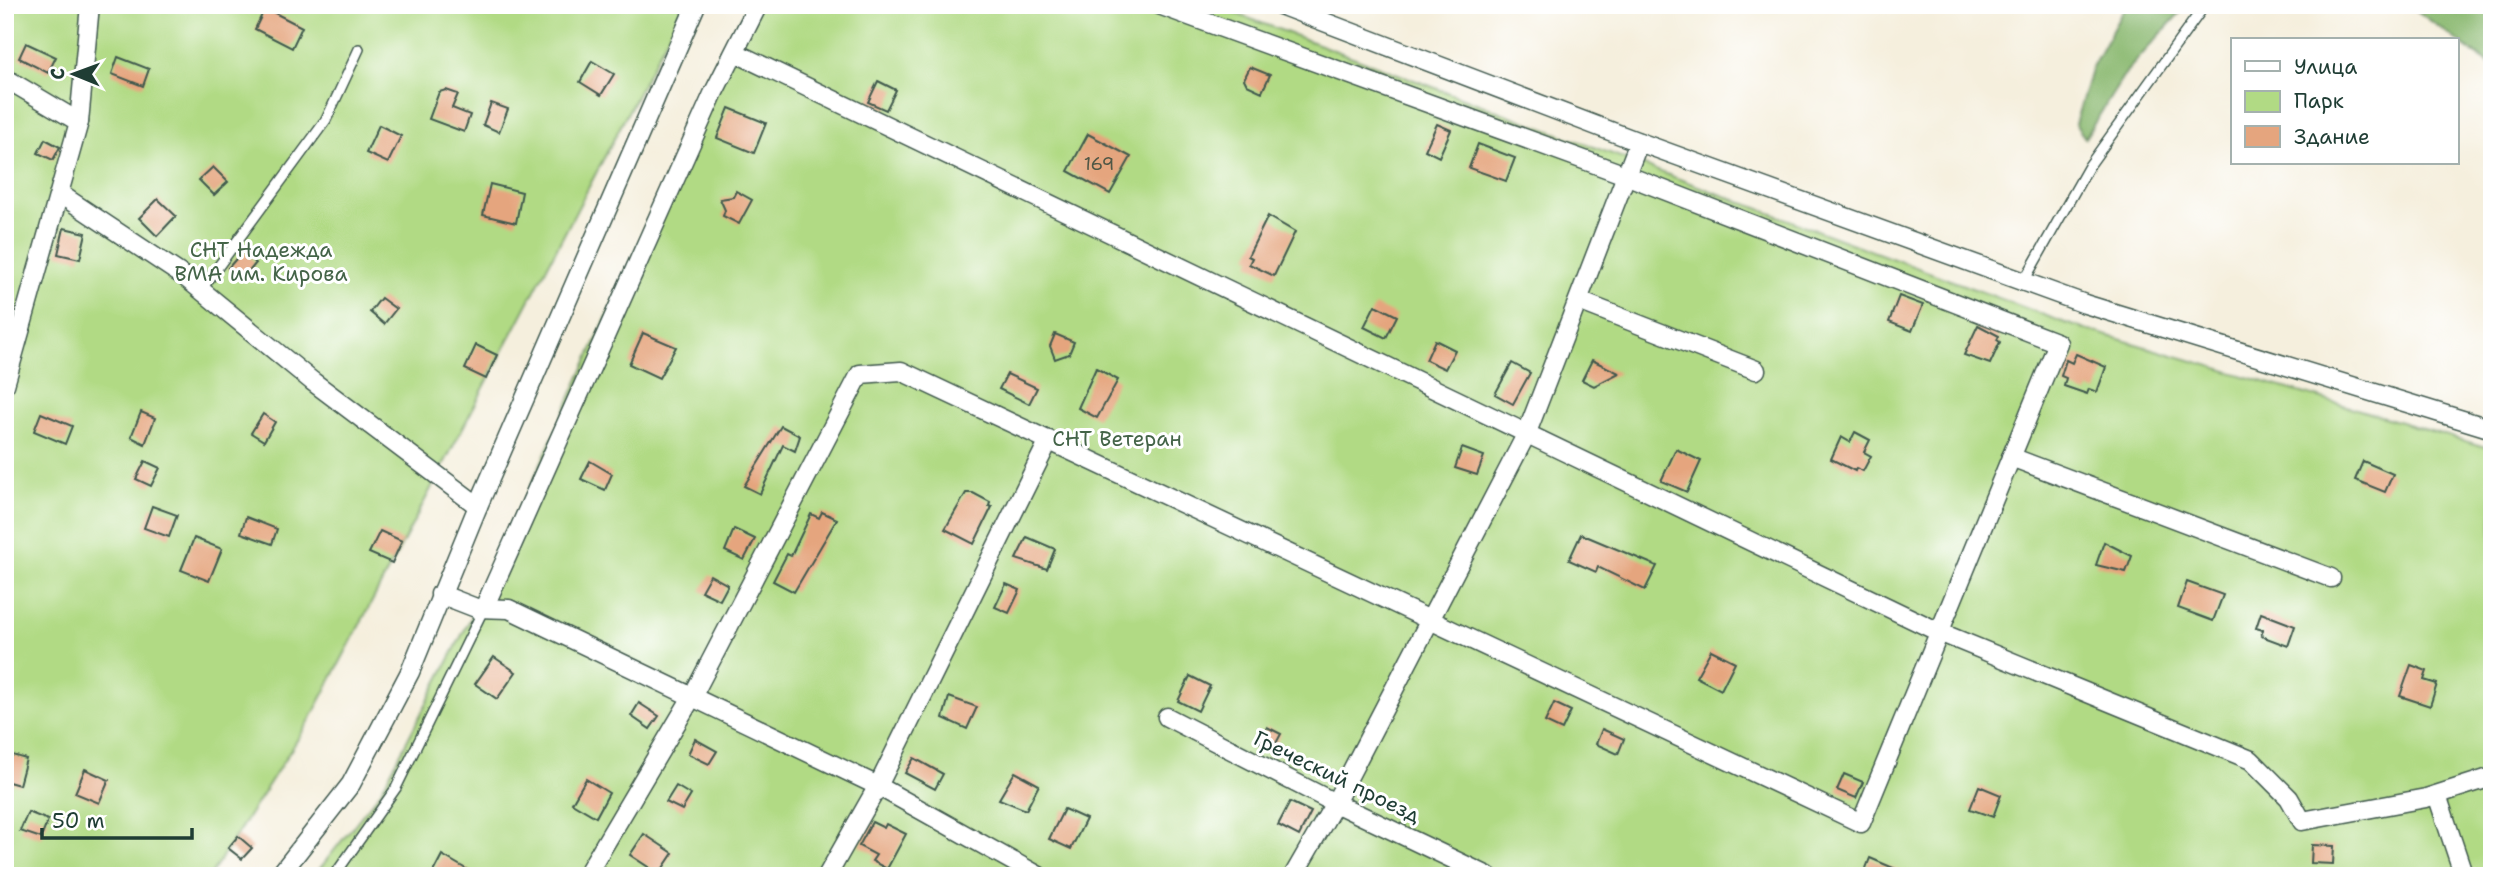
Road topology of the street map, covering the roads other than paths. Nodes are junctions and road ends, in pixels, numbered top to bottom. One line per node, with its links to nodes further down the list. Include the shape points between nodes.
1 (90, 5): 10 (street)
2 (696, 5): 23 (street)
3 (758, 5): 8 (street)
4 (1159, 5): 12 (street)
5 (1280, 5): 11 (street)
6 (2205, 5): 14 (lane, via 2089,166)
7 (359, 49): 15 (lane, via 326,120)
8 (736, 53): 20 (street); 26 (street, via 713,94)
9 (5, 78): 10 (street)
10 (79, 122): 13 (street)
11 (1639, 142): 12 (street); 14 (street)
12 (1628, 176): 16 (street); 22 (street, via 2058,343)
13 (60, 194): 15 (street); 18 (street)
14 (2024, 281): 19 (street)
15 (201, 290): 23 (street, via 312,381)
16 (1579, 301): 17 (street); 20 (street)
17 (1756, 370)
18 (5, 385)
19 (2492, 429)
20 (1526, 435): 27 (street); 28 (street)
21 (1049, 440): 27 (street); 29 (street, via 901,370 860,374); 32 (street)
22 (2011, 457): 24 (street); 28 (street)
23 (478, 506): 25 (street)
24 (2331, 578)
25 (440, 594): 26 (street); 35 (street, via 410,672 351,784)
26 (484, 608): 29 (street, via 509,609); 36 (lane, via 396,788)
27 (1430, 620): 28 (street, via 1861,823); 34 (street)
28 (1939, 632): 33 (street, via 2252,760 2289,798 2302,821)
29 (692, 697): 32 (street); 37 (street)
30 (1167, 717): 34 (street, Греческий проезд)
31 (2492, 777): 33 (street)
32 (878, 786): 38 (street); 39 (street)
33 (2437, 795): 42 (street)
34 (1335, 803): 40 (street); 41 (street, Греческий проезд)
35 (279, 876)
36 (334, 876)
37 (586, 876)
38 (827, 876)
39 (1039, 876)
40 (1293, 876)
41 (1488, 876)
42 (2465, 876)

